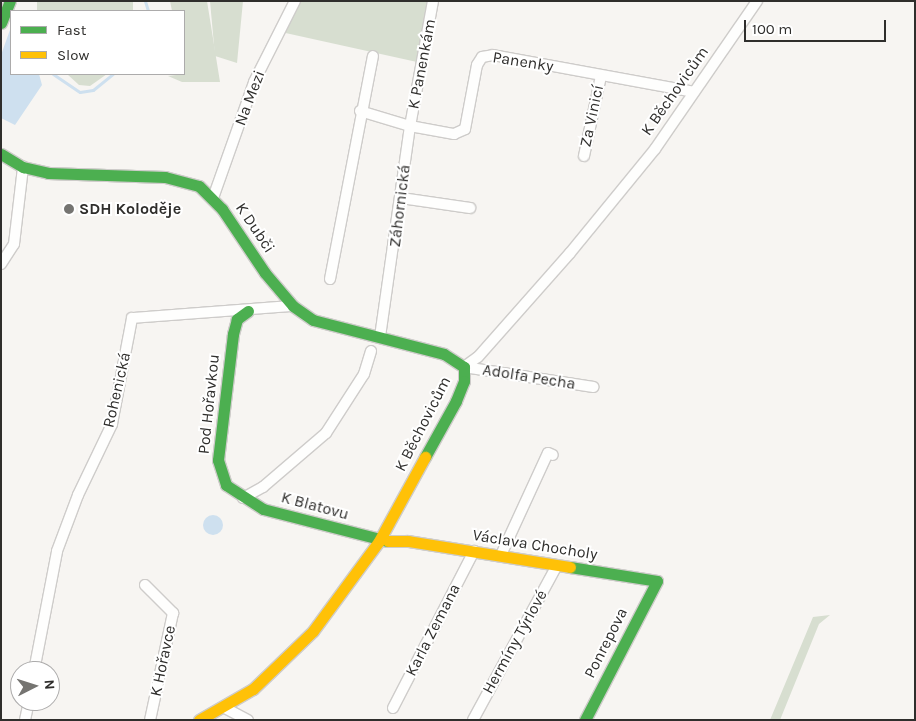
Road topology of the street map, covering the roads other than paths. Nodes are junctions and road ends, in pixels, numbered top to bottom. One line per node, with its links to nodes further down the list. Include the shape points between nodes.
1 (10, 1): 5 (street)
2 (295, 1): 14 (street, Na Mezi, via 254,82)
3 (433, 1): 10 (street, K Panenkám)
4 (757, 1): 8 (street, K Běchovicům)
5 (1, 23)
6 (373, 56): 9 (street)
7 (601, 76): 8 (street, Panenky); 10 (street, Panenky, via 492,55 482,57 476,65 464,129 454,134); 12 (street, Za Vinicí)
8 (694, 92): 23 (street, K Běchovicům, via 655,149 570,253 478,357)
9 (360, 111): 10 (street); 18 (street)
10 (410, 126): 15 (street, Záhornická)
11 (1, 154): 13 (street, K Dubči)
12 (584, 156)
13 (24, 167): 14 (street, K Dubči, via 73,176 183,180 199,186); 17 (street, via 14,244)
14 (213, 198): 19 (street, K Dubči, via 265,274)
15 (401, 198): 16 (street); 21 (street, Záhornická)
16 (470, 208)
17 (1, 264)
18 (330, 279)
19 (293, 306): 20 (street, Rohenická); 21 (street, K Dubči, via 313,320 334,328)
20 (248, 311): 26 (street, Pod Hořavkou, via 236,320 233,334 230,386 218,460 226,485); 34 (street, Rohenická, via 132,318 112,424 78,495 57,551)
21 (380, 337): 23 (street, K Dubči, via 444,354)
22 (371, 351): 26 (street, via 364,374 326,433 270,482)
23 (464, 368): 24 (street, Adolfa Pecha); 27 (street, K Běchovicům, via 461,390)
24 (593, 387)
25 (553, 455): 30 (street, via 548,453)
26 (243, 498): 27 (street, K Blatovu, via 263,509)
27 (380, 541): 28 (street, K Blatovu); 35 (street, K Běchovicům, via 313,630 276,670)
28 (408, 541): 29 (street, Václava Chocholy)
29 (474, 551): 30 (street, Václava Chocholy); 36 (street, Karla Zemana)
30 (501, 555): 31 (street, Václava Chocholy)
31 (557, 565): 32 (street, Václava Chocholy); 40 (street, Hermíny Týrlové)
32 (657, 581): 41 (street, Ponrepova)
33 (145, 585): 37 (street, K Hořavce, via 174,613)
34 (36, 661)
35 (225, 708): 38 (street, K Běchovicům); 39 (street)
36 (393, 708)
37 (150, 720)
38 (199, 720)
39 (248, 720)
40 (472, 720)
41 (585, 720)

